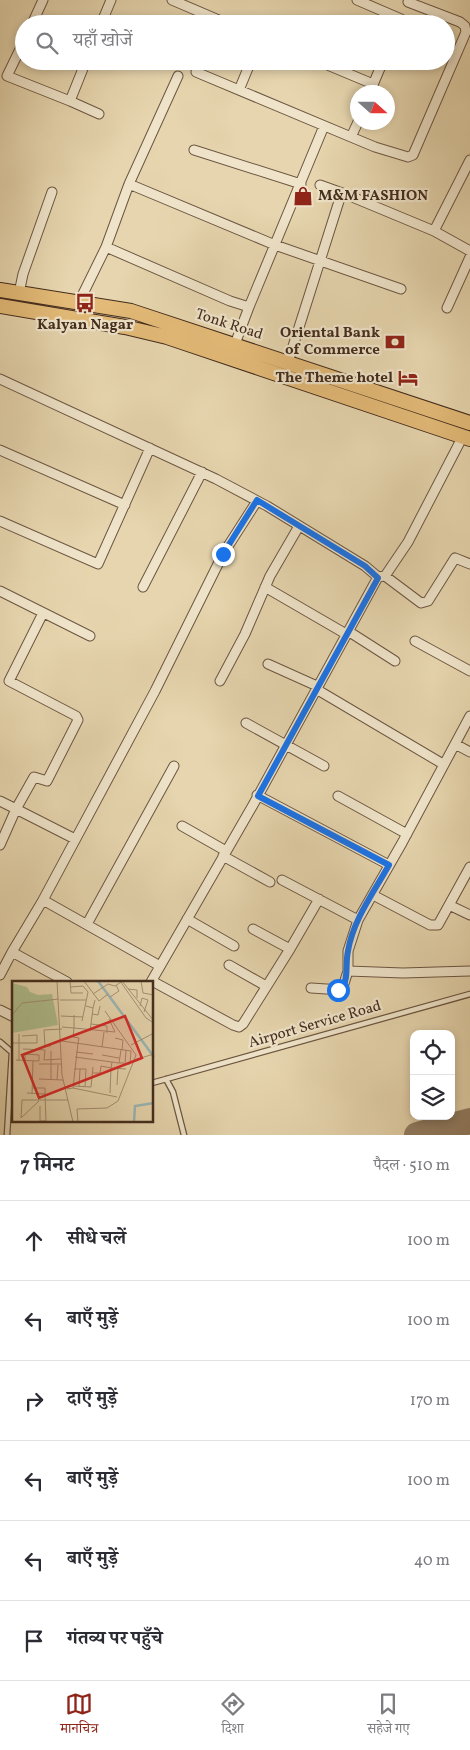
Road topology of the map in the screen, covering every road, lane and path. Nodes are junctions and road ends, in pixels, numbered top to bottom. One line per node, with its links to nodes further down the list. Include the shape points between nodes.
1 (43, 0): 6 (street)
2 (111, 0): 7 (street)
3 (172, 0): 8 (street)
4 (357, 0): 9 (street)
5 (408, 1): 10 (street); 11 (street)
6 (36, 15)
7 (105, 15)
8 (207, 15)
9 (388, 15)
10 (402, 15)
11 (443, 15)
12 (455, 20): 14 (street, via 465,26 466,32)
13 (15, 56): 21 (street)
14 (455, 58)
15 (82, 70): 26 (street)
16 (247, 70): 25 (street)
17 (336, 70): 23 (street)
18 (379, 70): 24 (street)
19 (450, 70): 30 (street, via 413,155 408,157)
20 (196, 72): 25 (street)
21 (4, 75): 26 (street)
22 (178, 76): 33 (street)
23 (365, 85)
24 (372, 85)
25 (239, 90): 28 (street)
26 (70, 101): 27 (street)
27 (99, 114)
28 (324, 126): 30 (street); 34 (street)
29 (354, 130): 30 (street)
30 (351, 137)
31 (194, 150): 34 (street)
32 (470, 160): 38 (street)
33 (129, 184): 39 (street); 40 (street)
34 (301, 184): 39 (street)
35 (320, 185): 37 (street)
36 (52, 192): 46 (street)
37 (345, 194): 38 (street); 43 (street, via 340,198)
38 (434, 231): 41 (street)
39 (275, 245): 43 (street); 49 (street)
40 (106, 247): 47 (street); 49 (street)
41 (470, 251)
42 (470, 257): 50 (street)
43 (319, 262): 44 (street); 52 (street)
44 (401, 289)
45 (0, 290): 46 (main road, Tonk Road)
46 (19, 293): 47 (main road, Tonk Road)
47 (79, 302): 51 (main road, Tonk Road, via 131,311)
48 (0, 306): 55 (main road, Tonk Road, via 167,337)
49 (249, 307): 51 (street)
50 (448, 308)
51 (235, 344): 52 (main road, Tonk Road)
52 (288, 362): 54 (main road, Tonk Road)
53 (0, 379): 56 (street)
54 (470, 423)
55 (467, 438): 64 (street, via 408,542)
56 (150, 448): 58 (street); 60 (street)
57 (0, 450): 60 (street)
58 (202, 472): 59 (street); 66 (street)
59 (257, 500): 62 (street); 91 (street, via 223,554 155,691)
60 (125, 505): 61 (street, via 98,564)
61 (0, 521)
62 (299, 526): 64 (street); 65 (street)
63 (470, 564): 64 (street, via 455,558 426,603 421,603)
64 (381, 577): 69 (street)
65 (265, 587): 69 (street); 75 (street)
66 (143, 588)
67 (0, 591): 68 (street)
68 (43, 613): 70 (street); 88 (street, via 9,681 78,720 48,780 34,777)
69 (347, 632): 72 (street); 76 (street)
70 (90, 636)
71 (415, 641): 74 (street)
72 (395, 660)
73 (268, 664): 76 (street)
74 (470, 671)
75 (220, 680)
76 (316, 688): 80 (street); 82 (street)
77 (470, 716): 79 (street)
78 (246, 723): 80 (street)
79 (454, 744): 81 (street); 82 (street)
80 (285, 745): 84 (street); 85 (street)
81 (470, 752)
82 (443, 764): 90 (street)
83 (174, 766): 105 (street)
84 (324, 766)
85 (258, 796): 93 (street); 94 (street)
86 (338, 796): 90 (street)
87 (0, 801): 88 (street)
88 (16, 809): 91 (street); 92 (street)
89 (182, 826): 93 (street)
90 (407, 834): 94 (street)
91 (75, 838): 100 (street)
92 (0, 846)
93 (224, 854): 97 (street); 103 (street)
94 (389, 865): 98 (street)
95 (470, 867): 101 (street)
96 (282, 880): 99 (street)
97 (270, 882)
98 (372, 895): 101 (street, via 430,925 438,925); 104 (street)
99 (319, 899): 104 (street); 108 (street)
100 (42, 900): 105 (street); 109 (street)
101 (449, 905): 102 (street)
102 (470, 915)
103 (186, 919): 107 (street); 111 (street)
104 (358, 920): 112 (street, via 348,951)
105 (86, 924): 111 (street)
106 (253, 928): 108 (street)
107 (234, 946)
108 (290, 948): 118 (street)
109 (12, 952): 114 (street); 115 (street)
110 (229, 965): 118 (street)
111 (160, 966): 116 (street)
112 (348, 971): 113 (street); 119 (street, via 342,990)
113 (470, 971)
114 (0, 975)
115 (65, 981)
116 (152, 981)
117 (154, 983): 118 (street, via 239,1027)
118 (266, 986)
119 (312, 988)
120 (470, 994): 126 (lane, Airport Service Road)
121 (0, 1010): 122 (street)
122 (12, 1016)
123 (0, 1042): 124 (lane)
124 (12, 1052)
125 (12, 1067): 128 (lane)
126 (166, 1079): 127 (lane, Airport Service Road); 129 (lane, via 173,1092)
127 (154, 1082)
128 (7, 1135)
129 (184, 1135)

